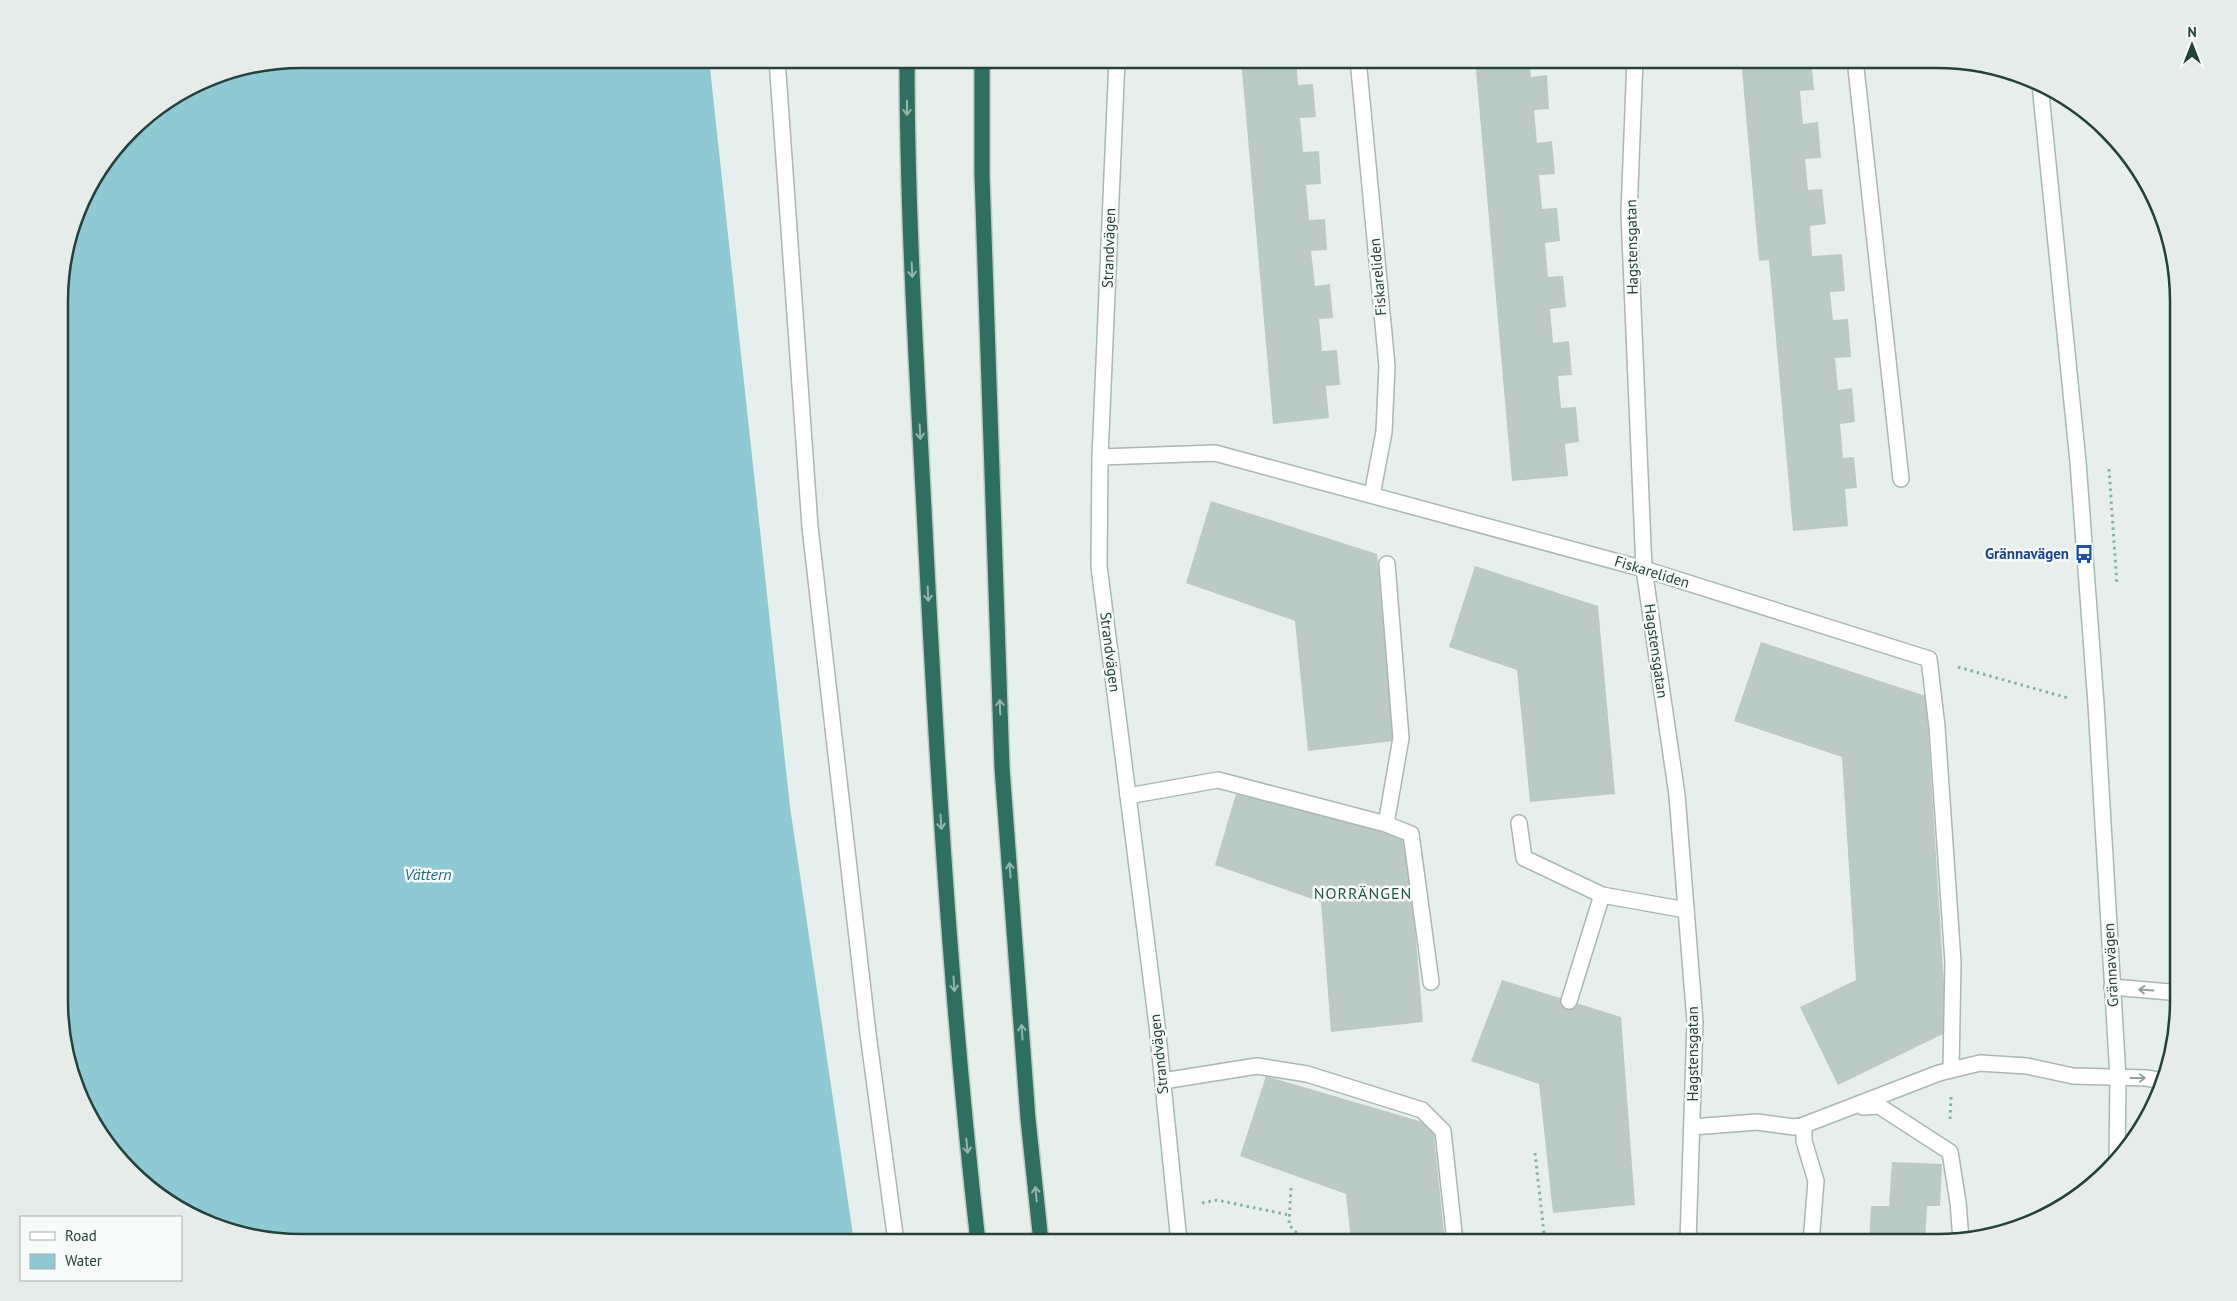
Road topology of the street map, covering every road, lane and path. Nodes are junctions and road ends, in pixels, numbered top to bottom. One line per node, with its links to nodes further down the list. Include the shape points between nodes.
1 (778, 68): 39 (street, via 810,527 868,1034)
2 (907, 68): 40 (highway, one-way to 40, via 907,172 938,774 966,1137)
3 (982, 68): 41 (highway, one-way to 3, via 1028,1119 1002,768 982,175)
4 (1117, 68): 9 (street, Strandvägen)
5 (1359, 68): 11 (street, Fiskareliden, via 1387,366 1384,432)
6 (1635, 68): 13 (street, Hagstensgatan, via 1629,213)
7 (1856, 68): 10 (street)
8 (2041, 93): 15 (street, Grännavägen, via 2078,462)
9 (1100, 457): 11 (street, Fiskareliden, via 1214,453); 16 (street, Strandvägen, via 1099,566)
10 (1901, 479)
11 (1372, 495): 13 (street, Fiskareliden)
12 (1387, 564): 18 (street, via 1401,738)
13 (1644, 569): 14 (street, Fiskareliden); 20 (street, Hagstensgatan, via 1677,796)
14 (1929, 658): 15 (path, via 2057,696); 25 (street, via 1937,727 1953,962)
15 (2096, 704): 22 (street, Grännavägen)
16 (1128, 796): 18 (street, via 1218,780); 28 (street, Strandvägen)
17 (1519, 822): 19 (street, via 1524,858)
18 (1386, 824): 21 (street, via 1411,834)
19 (1602, 895): 20 (street); 24 (street)
20 (1686, 910): 31 (street, Hagstensgatan, via 1695,1022)
21 (1431, 982)
22 (2112, 987): 23 (street, one-way to 22); 26 (street, Grännavägen)
23 (2170, 992)
24 (1569, 1001)
25 (1951, 1070): 26 (street, via 1980,1063 2026,1066 2073,1076); 29 (street); 33 (path)
26 (2118, 1078): 27 (street, one-way to 27); 32 (street, Grännavägen)
27 (2155, 1080)
28 (1163, 1081): 36 (street, Strandvägen); 44 (street, via 1258,1066 1307,1074 1422,1110 1443,1131)
29 (1849, 1108): 30 (street); 33 (street, via 1879,1106)
30 (1804, 1125): 31 (street, via 1794,1127 1756,1122); 47 (street, via 1804,1141 1816,1181)
31 (1692, 1127): 46 (street, Hagstensgatan)
32 (2117, 1147)
33 (1950, 1152): 38 (street)
34 (1534, 1153): 45 (path)
35 (1291, 1188): 37 (path)
36 (1177, 1209): 37 (path, via 1217,1200); 42 (street, Strandvägen)
37 (1289, 1215): 43 (path, via 1289,1225)
38 (1960, 1232)
39 (895, 1234)
40 (977, 1234)
41 (1040, 1234)
42 (1179, 1234)
43 (1298, 1234)
44 (1454, 1234)
45 (1544, 1234)
46 (1688, 1234)
47 (1812, 1234)

